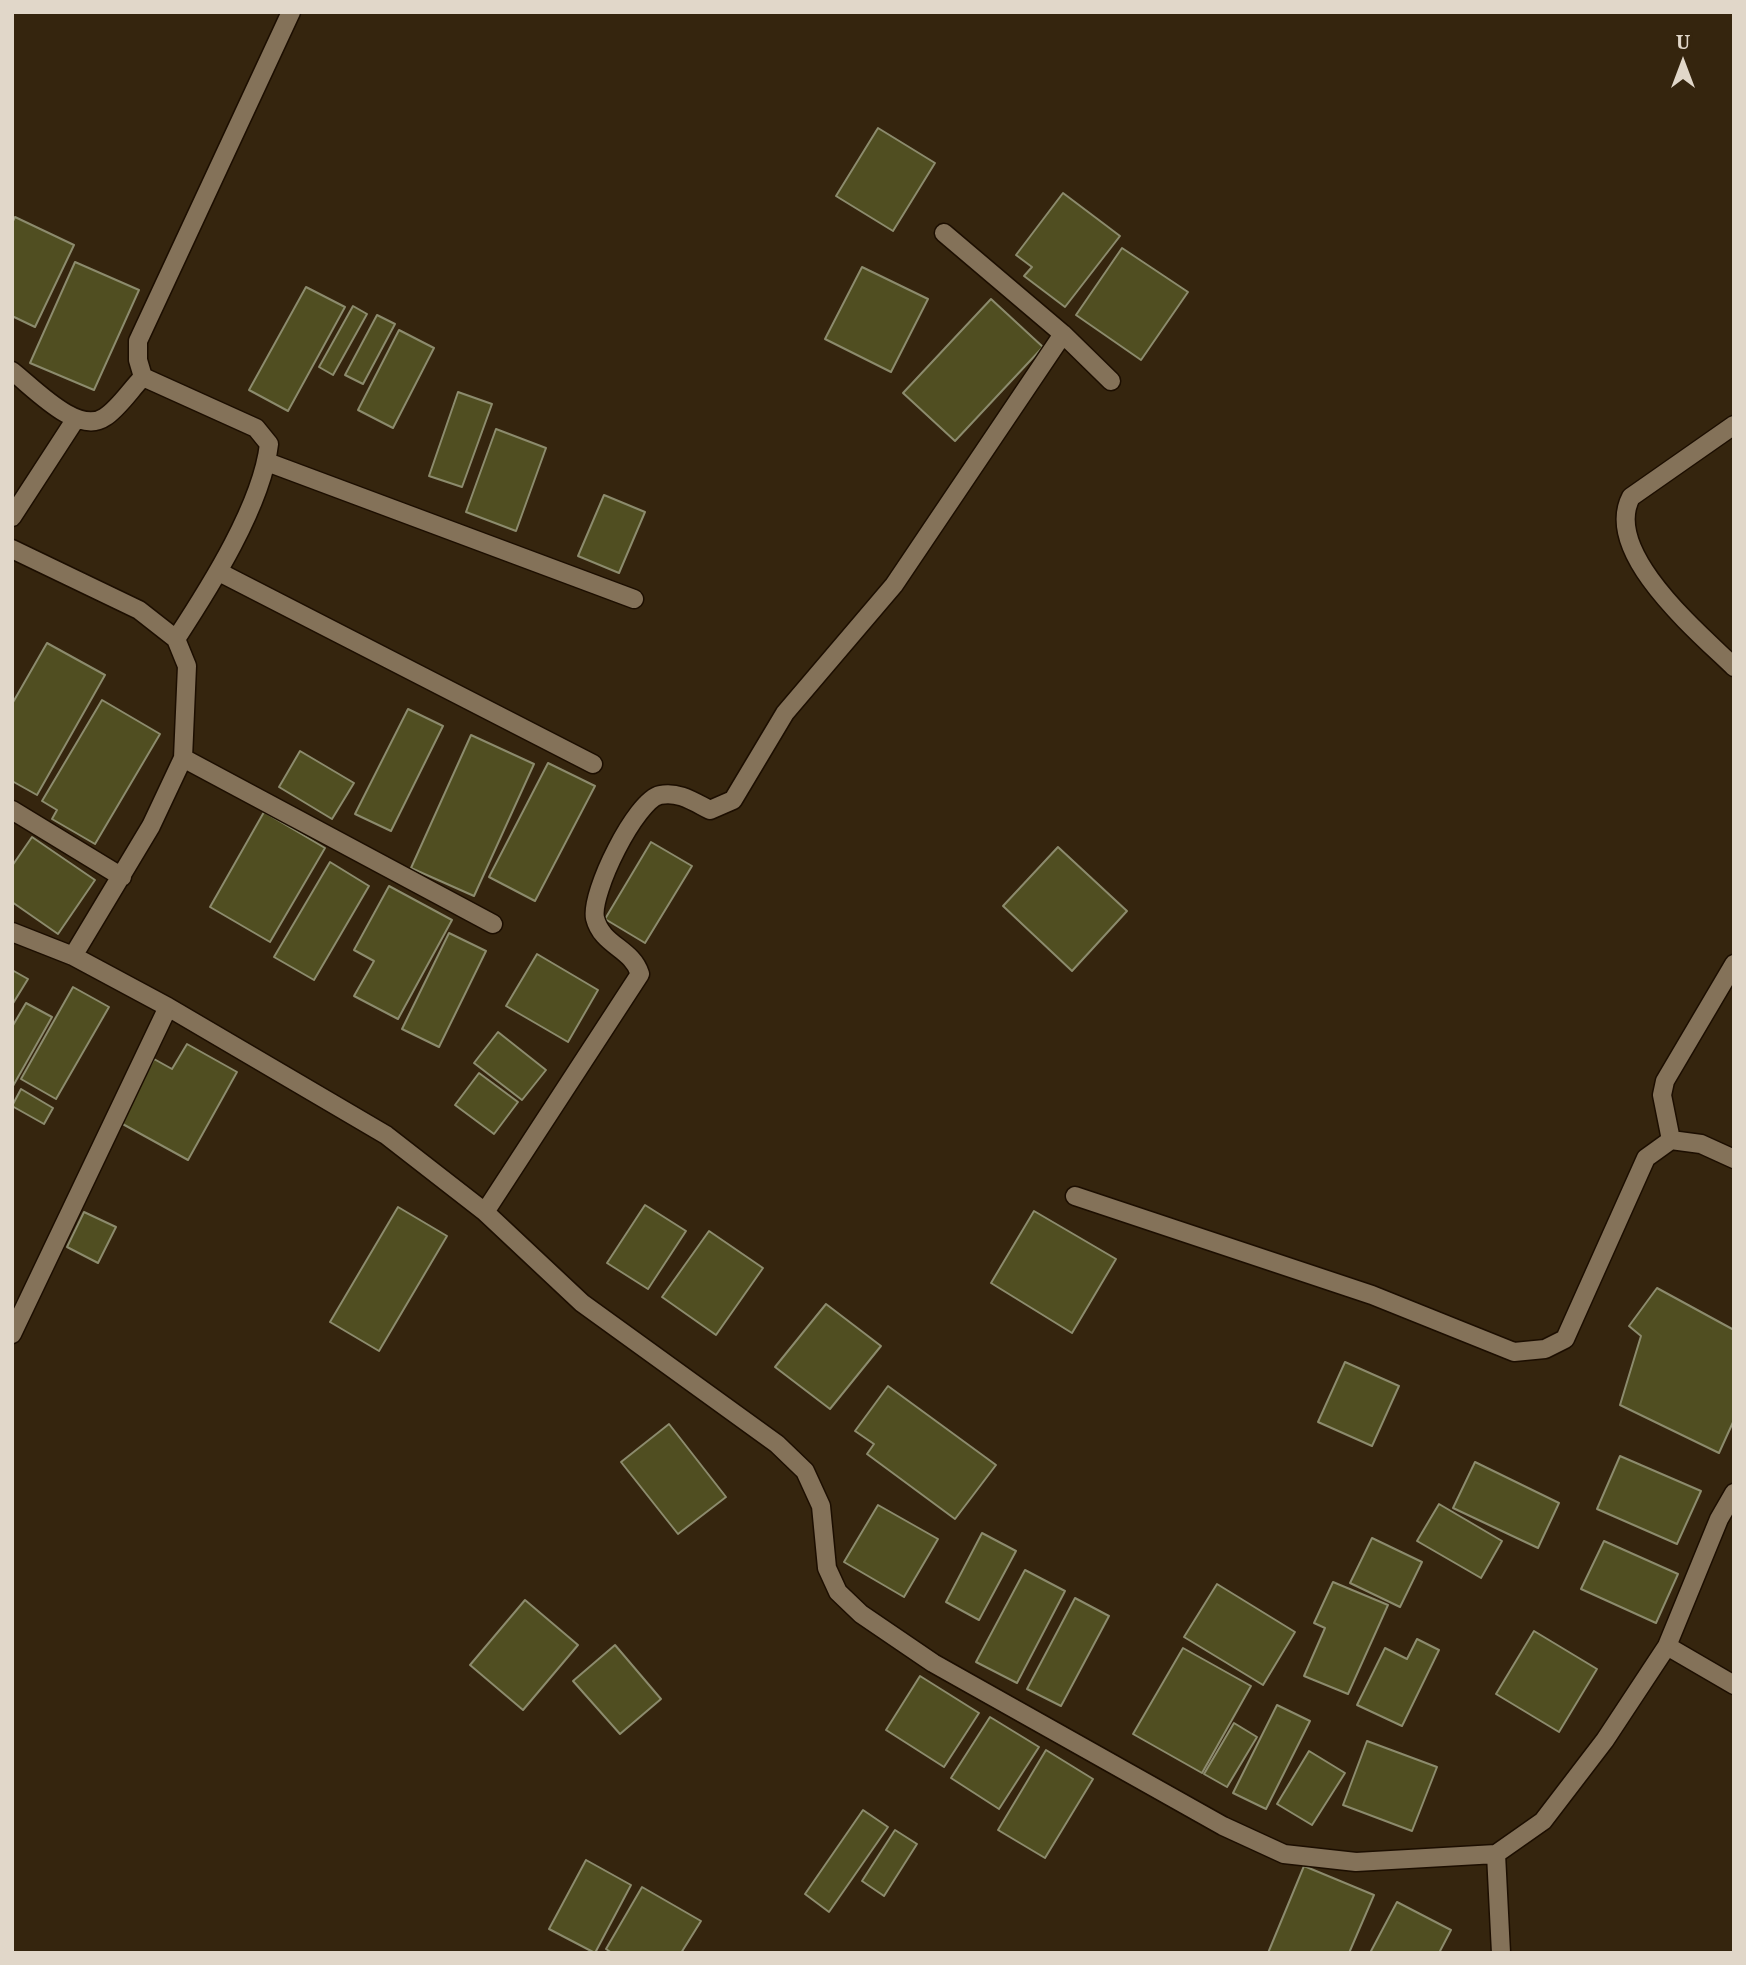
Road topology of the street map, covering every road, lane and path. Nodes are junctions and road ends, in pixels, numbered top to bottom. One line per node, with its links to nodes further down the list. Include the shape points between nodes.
1 (291, 12): 5 (street, via 138,341)
2 (944, 233): 3 (street)
3 (1063, 334): 6 (street); 28 (street, via 894,586 785,713 733,800 710,810 682,795 660,795 644,803 597,888 593,908 604,939 631,956 640,974)
4 (12, 371): 7 (street)
5 (143, 377): 7 (street, via 107,417 93,424); 9 (street, via 256,428 269,444)
6 (1111, 381)
7 (75, 420): 10 (street)
8 (1734, 425): 15 (street, via 1631,497 1624,523 1635,556 1674,609)
9 (267, 462): 12 (street); 13 (street)
10 (12, 517)
11 (12, 549): 14 (street, via 139,610)
12 (219, 572): 14 (street); 17 (street)
13 (634, 599)
14 (176, 639): 16 (street, via 187,666)
15 (1734, 667)
16 (183, 758): 19 (street); 20 (street)
17 (593, 764)
18 (12, 810): 19 (street)
19 (122, 877): 22 (street)
20 (493, 925)
21 (12, 932): 22 (street)
22 (73, 956): 24 (street)
23 (1734, 964): 25 (street, via 1665,1082 1662,1095)
24 (168, 1007): 28 (street, via 386,1135); 29 (street)
25 (1671, 1140): 26 (street, via 1700,1144); 27 (street, via 1646,1158 1566,1339 1545,1349 1514,1352 1372,1294)
26 (1734, 1159)
27 (1074, 1196)
28 (485, 1212): 33 (street, via 582,1303 777,1444 804,1471 821,1506 827,1569 838,1592 861,1614 933,1662 1223,1826 1284,1854 1356,1863)
29 (12, 1334)
30 (1734, 1493): 31 (street, via 1718,1519)
31 (1667, 1646): 32 (street); 33 (street, via 1605,1740 1543,1821)
32 (1734, 1685)
33 (1496, 1854): 34 (street)
34 (1501, 1953)

